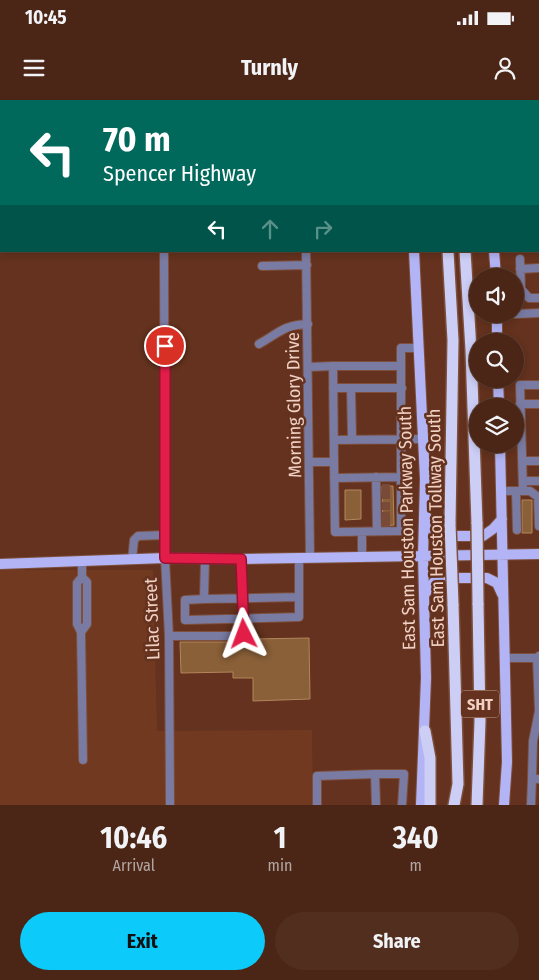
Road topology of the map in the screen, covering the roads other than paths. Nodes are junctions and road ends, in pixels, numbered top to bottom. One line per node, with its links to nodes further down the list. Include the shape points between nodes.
1 (164, 252): 54 (street, Lilac Street)
2 (306, 252): 8 (street, Morning Glory Drive)
3 (414, 252): 20 (main road, East Sam Houston Parkway South)
4 (448, 252): 88 (highway, East Sam Houston Tollway South / SHT, bridge, via 452,340 450,524 458,784)
5 (465, 252): 89 (highway, SHT, bridge, via 477,524)
6 (494, 252): 10 (main road)
7 (520, 259): 11 (street)
8 (307, 265): 9 (street); 18 (street, Morning Glory Drive)
9 (262, 266)
10 (495, 268)
11 (520, 268)
12 (539, 268): 13 (street)
13 (524, 269)
14 (524, 294): 15 (street, via 528,298)
15 (539, 298)
16 (524, 314): 17 (street)
17 (539, 314)
18 (308, 324): 19 (street, via 286,327); 23 (street, Morning Glory Drive)
19 (259, 344)
20 (418, 348): 22 (street, via 401,348); 33 (main road, East Sam Houston Parkway South)
21 (333, 366): 22 (street); 23 (street); 25 (street)
22 (401, 366): 27 (street)
23 (309, 367): 39 (street, Morning Glory Drive)
24 (539, 384): 28 (street, via 520,385)
25 (333, 388): 26 (street); 34 (street)
26 (351, 388): 27 (street); 31 (street)
27 (402, 388): 32 (street)
28 (520, 398)
29 (524, 404): 30 (street)
30 (539, 404)
31 (352, 439): 32 (street); 34 (street)
32 (401, 439): 33 (street); 42 (street)
33 (423, 439): 48 (main road, East Sam Houston Parkway South)
34 (334, 440): 40 (street)
35 (500, 453): 46 (main road)
36 (523, 453): 37 (street)
37 (523, 461): 38 (street); 44 (street)
38 (539, 461)
39 (310, 462): 40 (street); 61 (street, Morning Glory Drive)
40 (334, 462): 43 (street)
41 (376, 477): 42 (street); 43 (street); 50 (street)
42 (401, 477): 50 (street, via 397,491 397,519 401,531)
43 (334, 478): 53 (street, via 335,532)
44 (523, 481): 45 (street); 47 (street)
45 (539, 481)
46 (501, 491): 47 (street); 49 (main road)
47 (520, 491): 51 (street, via 530,491 538,497); 52 (street)
48 (424, 512): 49 (main road, via 431,528 444,536 483,536); 57 (main road, East Sam Houston Parkway South)
49 (502, 519): 55 (main road)
50 (379, 522): 53 (street)
51 (539, 526)
52 (517, 530)
53 (362, 532): 58 (street)
54 (165, 535): 59 (street, Lilac Street); 64 (street, via 138,536 134,540)
55 (503, 554): 56 (main road); 57 (main road); 69 (main road)
56 (539, 554)
57 (423, 556): 58 (main road); 67 (main road, East Sam Houston Parkway South)
58 (362, 557): 61 (main road)
59 (165, 558): 62 (main road); 64 (main road); 73 (street, Lilac Street)
60 (299, 558): 61 (main road); 63 (main road); 68 (street)
61 (310, 558)
62 (205, 559): 63 (main road); 71 (street)
63 (241, 559): 70 (street)
64 (132, 560): 65 (main road)
65 (82, 562): 66 (main road); 79 (street, via 82,578 87,582 86,624 81,632)
66 (0, 564)
67 (424, 595): 69 (main road, via 434,582 443,578 488,578 496,583); 78 (main road, East Sam Houston Parkway South)
68 (299, 597): 70 (street); 72 (street, via 299,617)
69 (504, 597): 75 (main road)
70 (242, 598): 71 (street); 72 (street)
71 (204, 599): 72 (street, via 185,600 185,620)
72 (244, 618): 73 (street, via 244,634)
73 (169, 636): 82 (street, Lilac Street)
74 (538, 657): 75 (street); 76 (street)
75 (505, 658): 90 (main road, via 507,762)
76 (539, 692): 77 (street)
77 (539, 710): 81 (street, via 533,740)
78 (425, 731): 86 (main road, East Sam Houston Parkway South); 87 (highway, via 430,758)
79 (83, 760)
80 (375, 774): 83 (street, via 317,776); 84 (street); 85 (street, via 404,774)
81 (535, 779): 91 (street)
82 (170, 805)
83 (317, 805)
84 (376, 805)
85 (402, 805)
86 (420, 805)
87 (430, 805)
88 (454, 805)
89 (478, 805)
90 (504, 805)
91 (531, 805)

